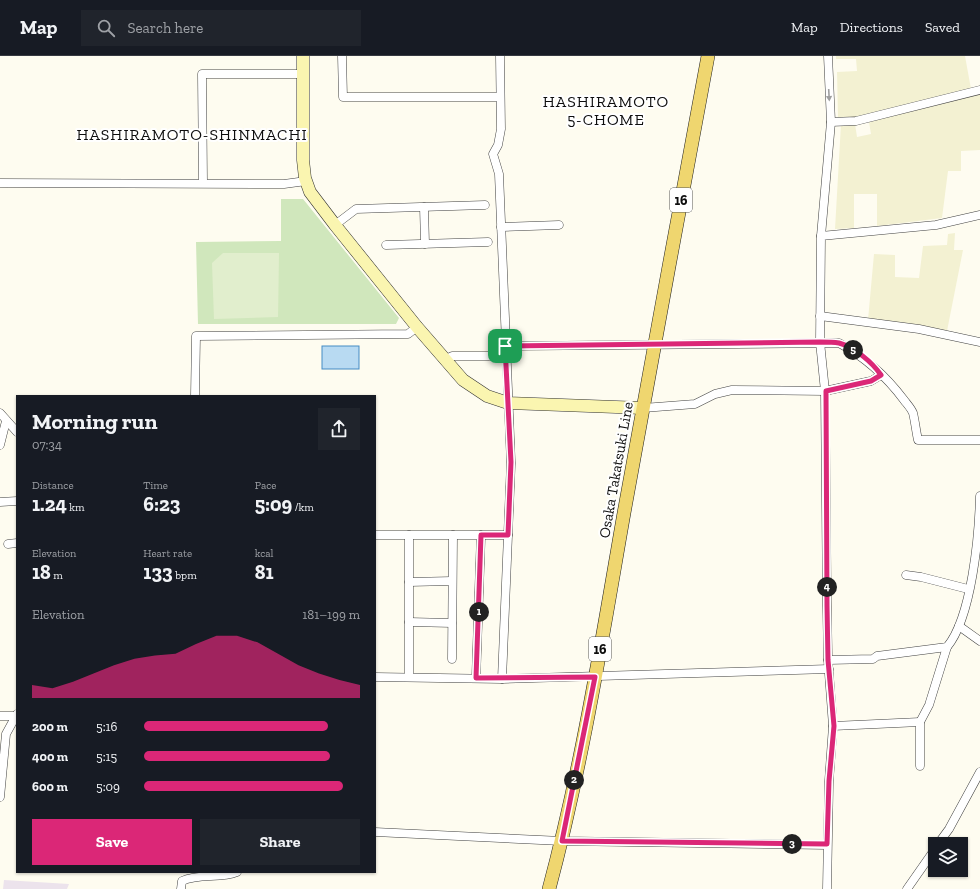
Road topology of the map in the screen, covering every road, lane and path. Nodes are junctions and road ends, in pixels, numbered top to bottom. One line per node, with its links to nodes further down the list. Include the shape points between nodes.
1 (303, 56): 6 (street)
2 (342, 56): 8 (street, via 343,97)
3 (500, 56): 8 (street)
4 (708, 56): 27 (main road, Osaka Takatsuki Line / 16)
5 (828, 56): 9 (street, one-way to 9)
6 (303, 74): 10 (street, via 303,160); 12 (street, via 202,74)
7 (980, 90): 9 (street, via 856,121)
8 (500, 97): 18 (street, via 500,134 493,154 499,174)
9 (831, 122): 19 (street)
10 (306, 181): 12 (street, via 284,184); 16 (street, via 314,198)
11 (0, 183): 12 (street)
12 (203, 183)
13 (485, 205): 14 (street)
14 (424, 207): 16 (street, via 356,209); 21 (street)
15 (980, 215): 19 (street, via 936,225)
16 (335, 225): 24 (street)
17 (560, 226): 18 (street)
18 (501, 227): 28 (street)
19 (821, 236): 23 (street)
20 (488, 242): 21 (street)
21 (425, 244): 22 (street)
22 (386, 245)
23 (820, 316): 25 (street); 26 (street, via 919,329)
24 (417, 327): 30 (street); 33 (street, via 408,334 196,336)
25 (820, 342): 27 (street); 31 (street, via 839,343 855,351 875,366); 32 (street)
26 (980, 342)
27 (654, 344): 28 (street); 35 (main road, Osaka Takatsuki Line / 16)
28 (505, 346): 34 (street)
29 (489, 356): 30 (street, via 452,356)
30 (444, 360): 34 (street, via 478,391 495,400)
31 (881, 375): 32 (street, via 871,381); 39 (street, via 894,387 912,411 918,440)
32 (826, 391): 35 (street, via 732,390 715,394 695,404); 62 (street)
33 (195, 395)
34 (508, 403): 35 (street); 48 (street, via 511,462)
35 (643, 408): 66 (main road, Osaka Takatsuki Line / 16)
36 (0, 413): 37 (street)
37 (6, 421): 38 (street); 40 (street)
38 (16, 431)
39 (980, 440)
40 (0, 445)
41 (980, 496): 51 (street)
42 (16, 501): 43 (street)
43 (0, 502)
44 (376, 535): 45 (street)
45 (409, 535): 46 (street); 54 (street)
46 (453, 535): 47 (street); 53 (street)
47 (481, 535): 48 (street); 67 (street)
48 (508, 535): 68 (street)
49 (16, 543): 50 (street)
50 (8, 544)
51 (978, 554): 55 (street)
52 (906, 575): 55 (street)
53 (452, 581): 54 (street); 57 (street)
54 (409, 582): 56 (street)
55 (968, 589): 58 (street)
56 (409, 622): 57 (street); 65 (street)
57 (452, 622): 61 (street)
58 (959, 626): 59 (street); 60 (street, via 956,636)
59 (980, 641)
60 (947, 647): 62 (street, via 877,656 873,659); 71 (street, via 929,705)
61 (452, 659)
62 (828, 660): 63 (street)
63 (829, 669): 66 (street); 72 (street)
64 (376, 677): 65 (street)
65 (409, 677): 67 (street)
66 (595, 677): 68 (street); 78 (main road, Osaka Takatsuki Line / 16)
67 (476, 678): 68 (street)
68 (502, 679)
69 (16, 715): 70 (street); 75 (street, via 6,734)
70 (0, 716)
71 (920, 722): 72 (street); 73 (street)
72 (834, 726): 79 (street)
73 (920, 766)
74 (980, 772): 77 (street)
75 (0, 797)
76 (376, 832): 78 (street)
77 (943, 837)
78 (562, 841): 79 (street); 83 (main road, Osaka Takatsuki Line / 16)
79 (827, 844): 84 (street)
80 (928, 859): 85 (street)
81 (234, 873): 82 (street, via 193,876 182,881)
82 (181, 889)
83 (549, 889)
84 (827, 889)
85 (907, 889)

